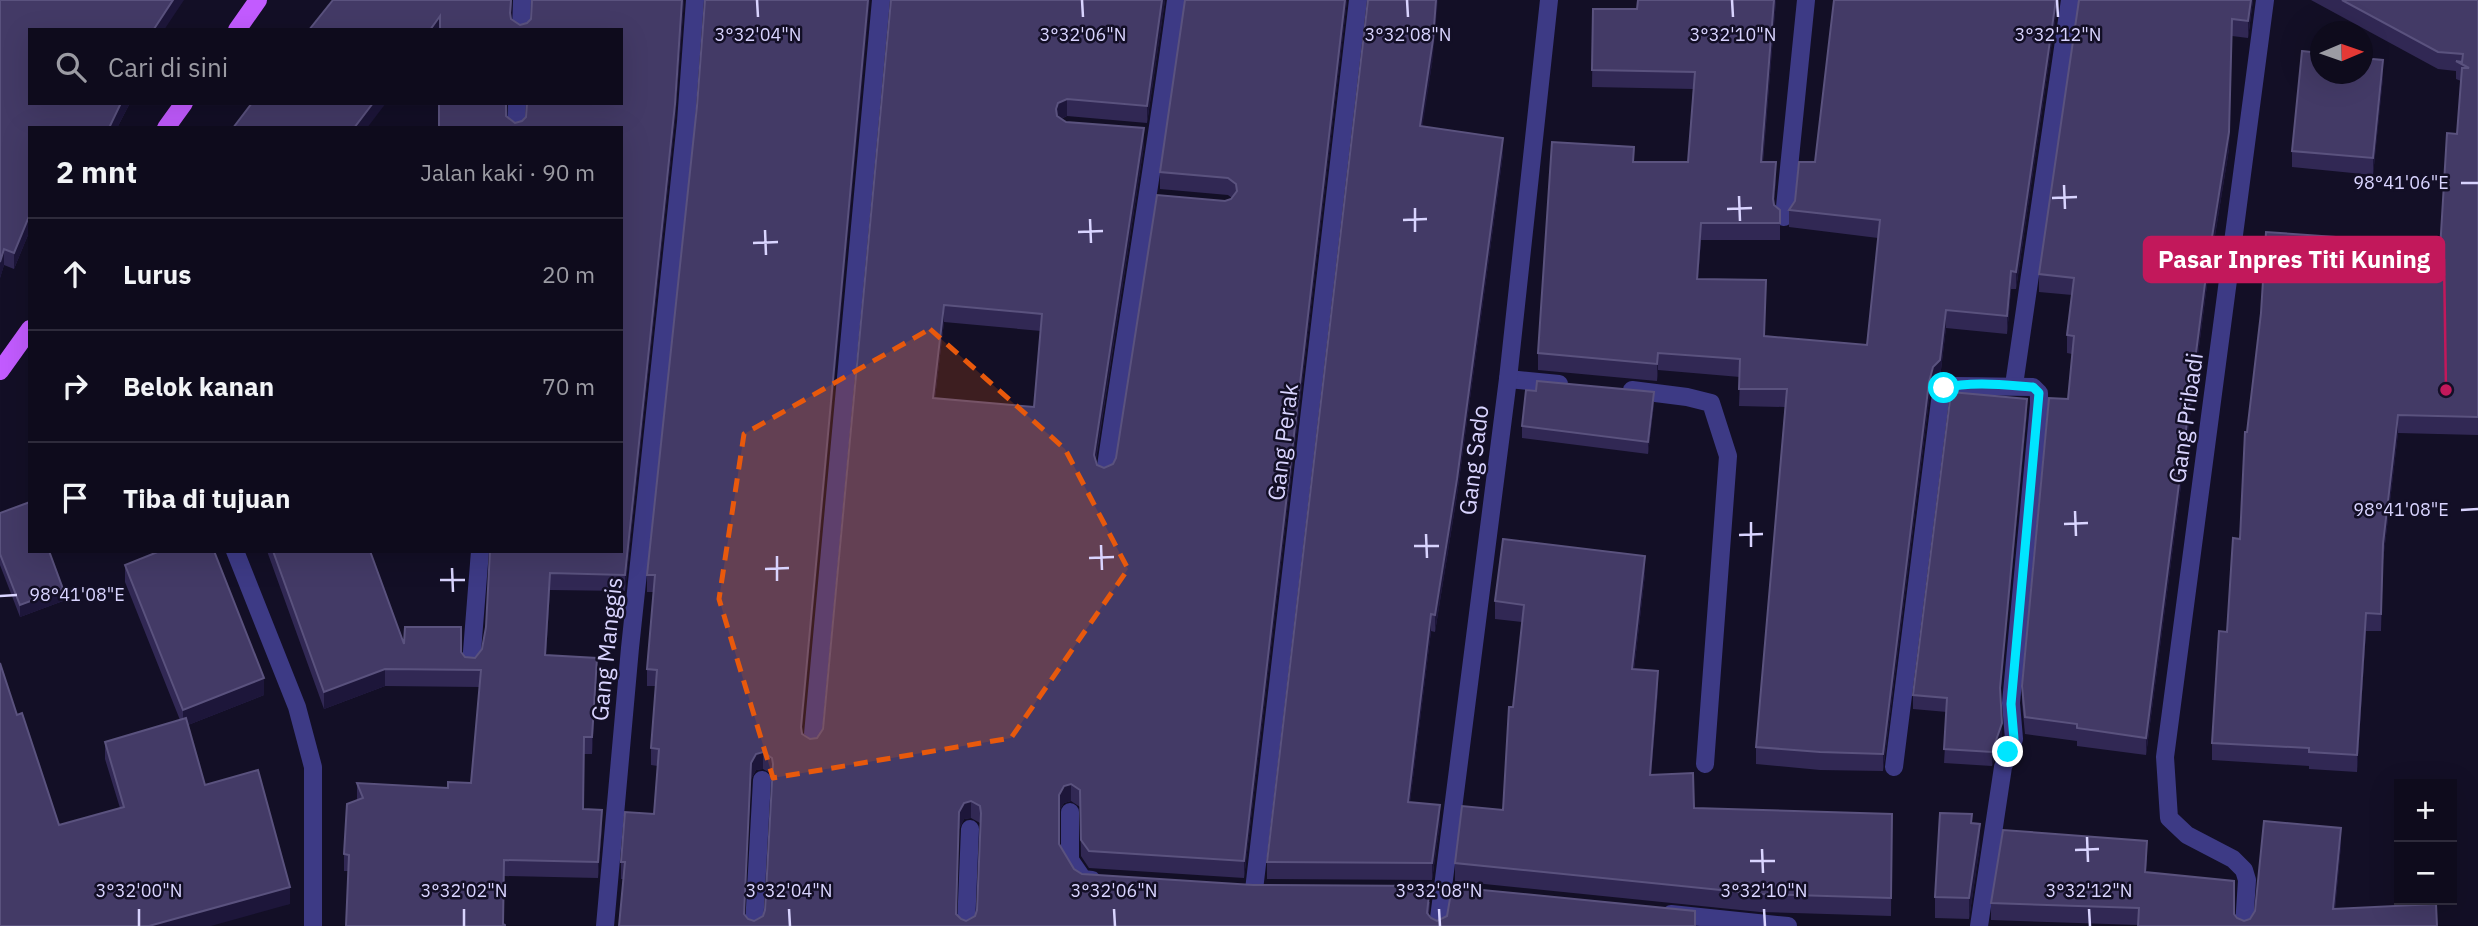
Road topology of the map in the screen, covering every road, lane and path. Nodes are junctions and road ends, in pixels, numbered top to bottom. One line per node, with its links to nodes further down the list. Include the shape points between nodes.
1 (258, 0): 11 (main road)
2 (522, 0): 12 (street)
3 (695, 0): 38 (street, Gang Manggis)
4 (881, 0): 28 (street)
5 (1176, 0): 24 (street, via 1151,135 1153,199)
6 (1358, 0): 35 (street, Gang Perak)
7 (1549, 0): 20 (street, Gang Sado)
8 (1806, 0): 17 (street)
9 (2070, 0): 22 (street)
10 (2265, 0): 44 (street, Gang Pribadi, via 2165,757 2169,818 2187,835 2233,859 2244,870)
11 (238, 28)
12 (521, 28)
13 (183, 105): 15 (main road)
14 (517, 105): 16 (street)
15 (167, 126)
16 (516, 126)
17 (1784, 217)
18 (28, 332): 19 (main road)
19 (0, 371)
20 (1508, 379): 21 (street); 41 (street, Gang Sado)
21 (1574, 385)
22 (2014, 385): 30 (street, via 1944,388); 43 (street, via 2033,387 2039,393 2039,404 2011,704 2014,739 2003,767)
23 (1614, 388): 29 (street, via 1711,403 1728,456)
24 (1105, 473)
25 (236, 553): 37 (street, via 297,707 313,767)
26 (480, 553): 27 (street)
27 (471, 664)
28 (812, 745)
29 (1705, 764)
30 (1894, 768)
31 (762, 780): 39 (street)
32 (1070, 812): 34 (street, via 1070,860 1083,879)
33 (970, 829): 40 (street)
34 (1109, 881)
35 (1254, 890)
36 (1649, 912): 42 (street)
37 (313, 926)
38 (605, 926)
39 (754, 926)
40 (966, 926)
41 (1438, 926)
42 (1788, 926)
43 (1979, 926)
44 (2244, 926)

